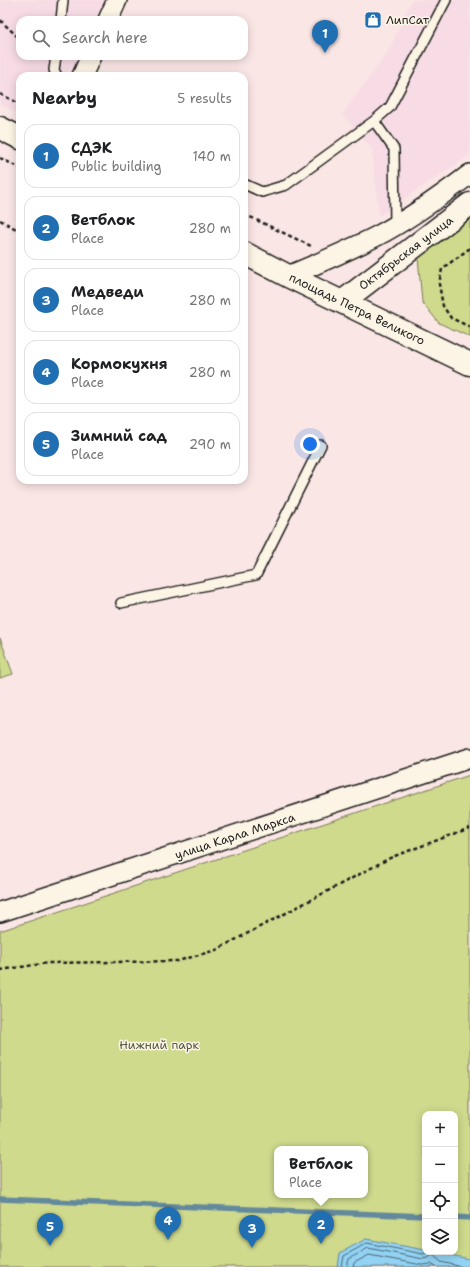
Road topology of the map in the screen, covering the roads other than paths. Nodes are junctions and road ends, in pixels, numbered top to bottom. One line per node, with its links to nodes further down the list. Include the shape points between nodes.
1 (63, 0): 4 (lane)
2 (117, 0): 5 (street)
3 (446, 0): 10 (lane, via 390,107)
4 (61, 16)
5 (110, 16)
6 (55, 60): 8 (lane)
7 (90, 60): 9 (street)
8 (55, 72)
9 (84, 72)
10 (374, 121): 14 (lane, via 286,185 262,192); 17 (lane, via 394,149)
11 (0, 128): 12 (main road)
12 (16, 136)
13 (470, 174): 15 (street)
14 (248, 186)
15 (438, 198): 16 (street); 17 (street)
16 (463, 210): 20 (main road, Октябрьская улица)
17 (395, 225): 19 (street, via 333,257)
18 (248, 255): 19 (main road, площадь Петра Великого)
19 (288, 276): 20 (main road, площадь Петра Великого)
20 (342, 302): 21 (main road, площадь Петра Великого)
21 (470, 364)
22 (321, 445): 23 (lane, via 256,575)
23 (121, 602)
24 (470, 758): 25 (street, улица Карла Маркса)
25 (0, 912)

